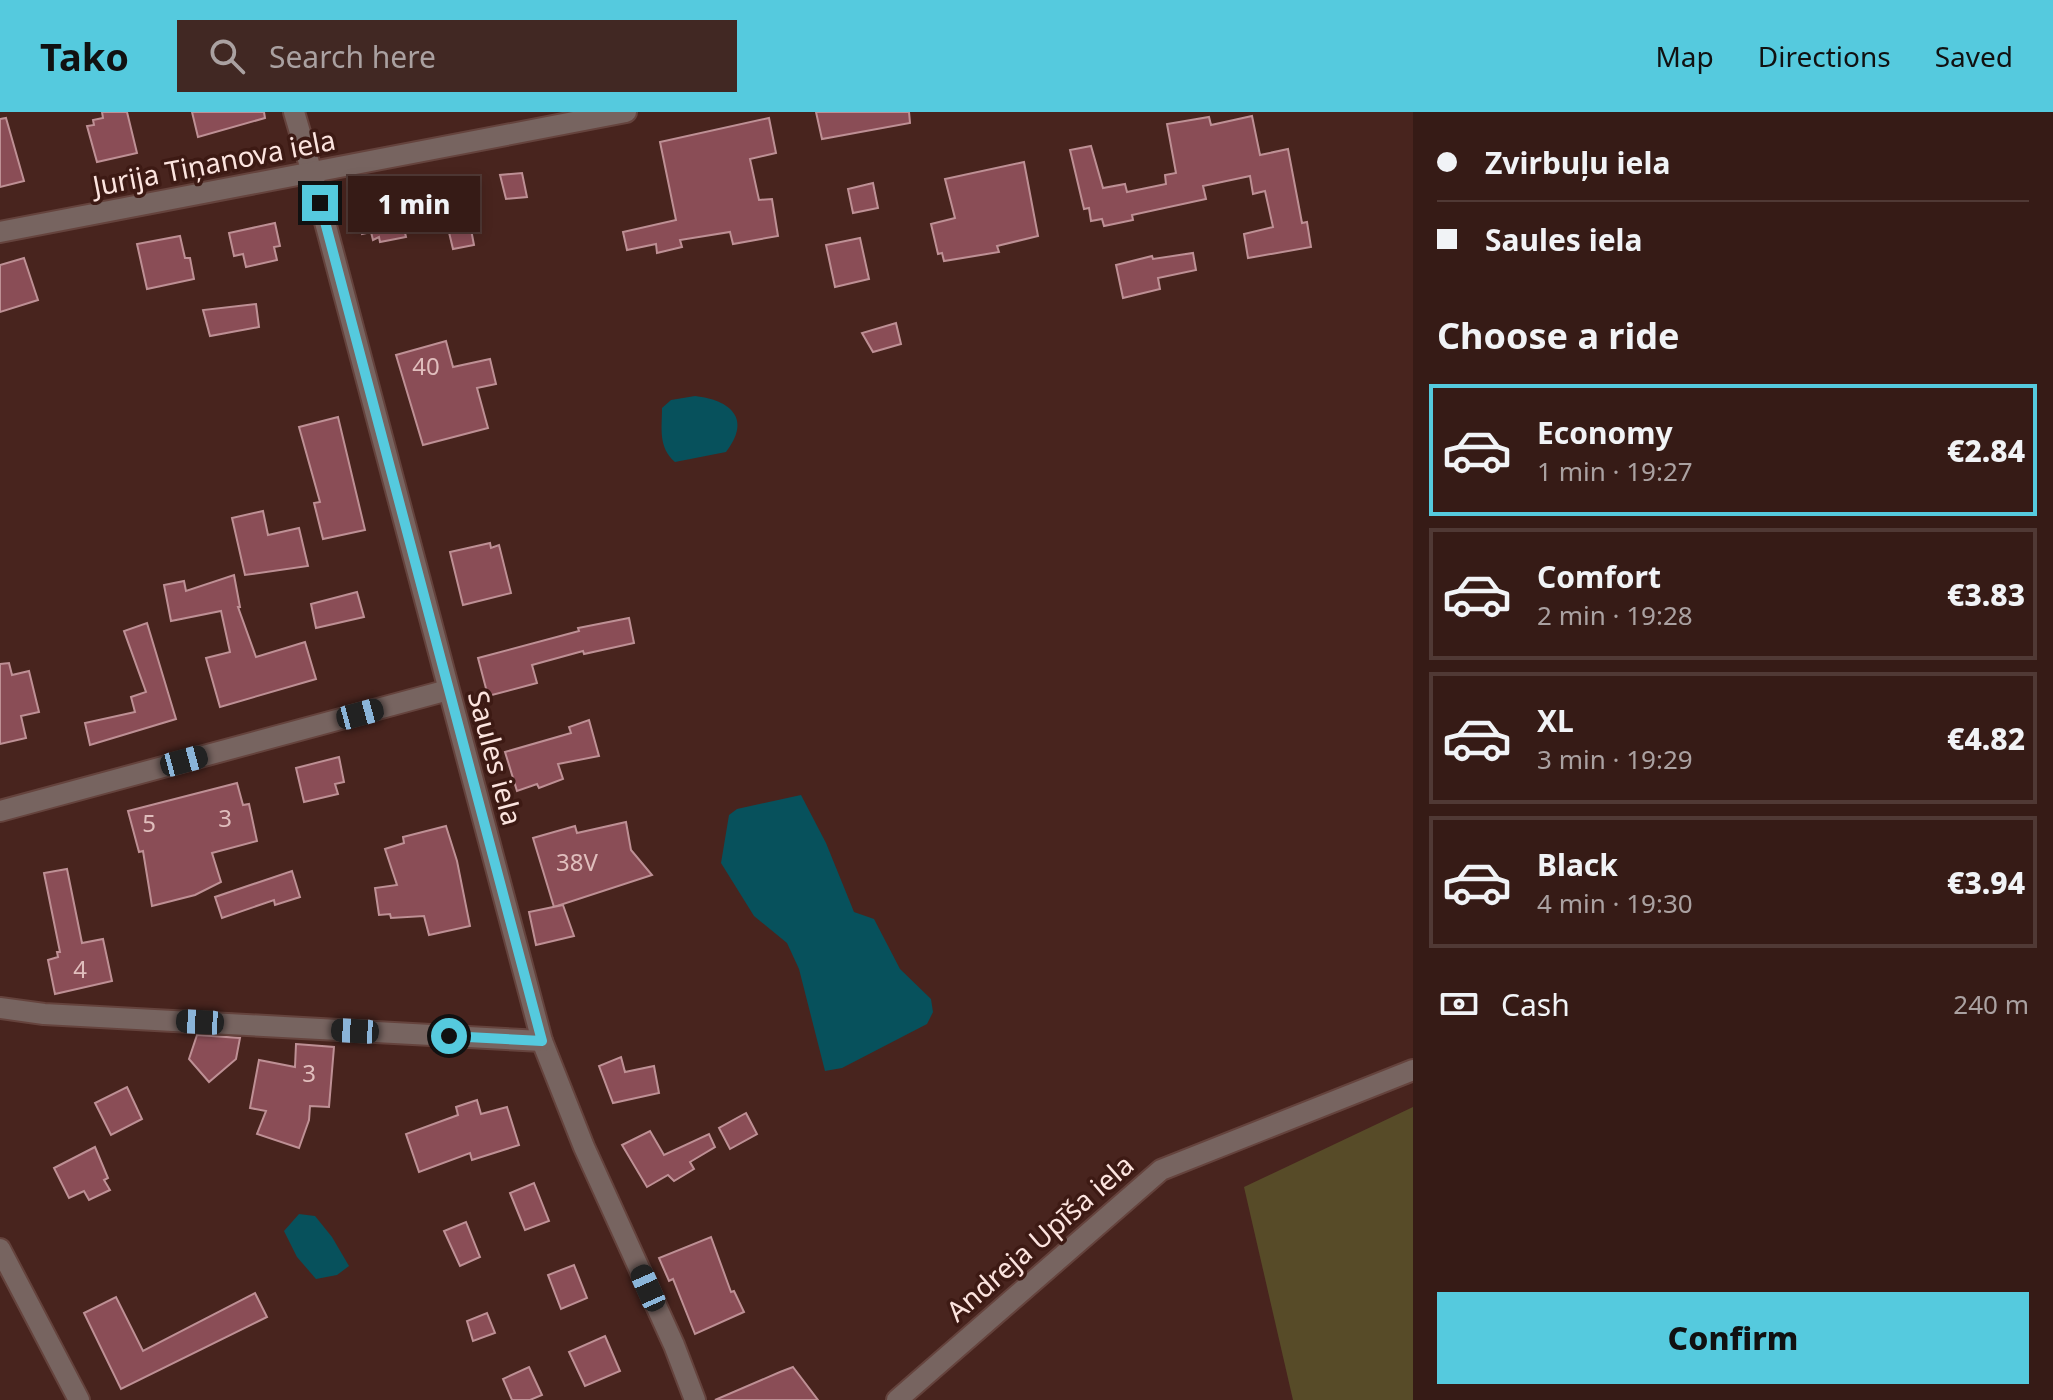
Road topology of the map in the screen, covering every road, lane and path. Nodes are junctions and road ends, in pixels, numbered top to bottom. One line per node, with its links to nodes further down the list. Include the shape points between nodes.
1 (294, 112): 3 (street, Saules iela)
2 (626, 112): 3 (street, Jurija Tiņanova iela)
3 (312, 173): 4 (street, Jurija Tiņanova iela); 5 (street, Saules iela)
4 (0, 232)
5 (448, 690): 6 (street); 8 (street, Saules iela)
6 (0, 811)
7 (0, 1008): 8 (street)
8 (542, 1041): 12 (street, Saules iela)
9 (1413, 1070): 13 (street, Andreja Upīša iela, via 1161,1170)
10 (0, 1249): 11 (street)
11 (79, 1400)
12 (695, 1400)
13 (897, 1400)

